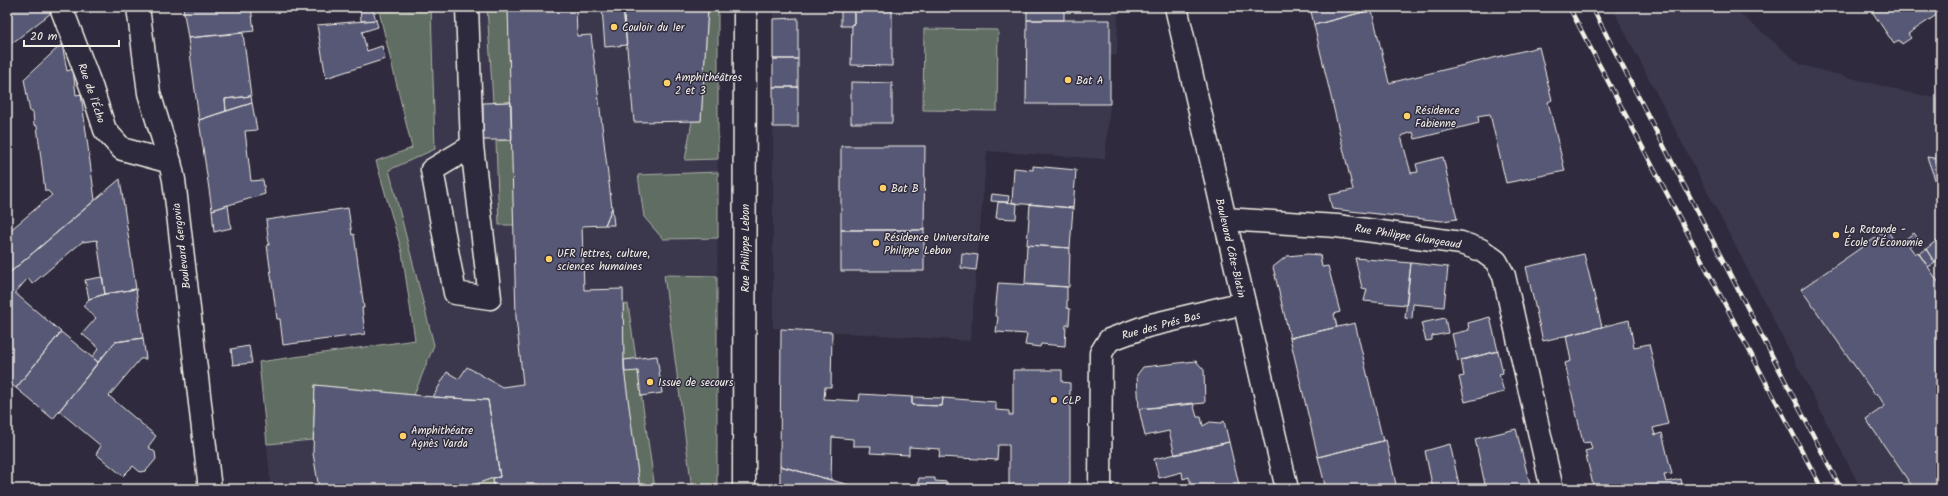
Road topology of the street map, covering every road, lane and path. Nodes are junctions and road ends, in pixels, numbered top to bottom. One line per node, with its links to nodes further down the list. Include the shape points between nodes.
1 (61, 7): 7 (street, Rue de l'Écho, via 92,89 104,130 122,149)
2 (138, 7): 7 (street, Boulevard Gergovia, via 149,93)
3 (468, 7): 6 (street)
4 (745, 7): 11 (street, Rue Philippe Lebon)
5 (1176, 7): 8 (street, Boulevard Côte-Blatin)
6 (472, 146): 6 (street, via 432,170 455,293 490,298)
7 (170, 162): 10 (street, Boulevard Gergovia)
8 (1225, 219): 9 (street, Boulevard Côte-Blatin); 14 (street, Rue Philippe Glangeaud, via 1338,226 1461,243 1481,250 1496,261 1504,276)
9 (1244, 303): 12 (street, Rue des Prés Bas, via 1147,326 1109,340 1101,353); 13 (street, Boulevard Côte-Blatin)
10 (210, 489)
11 (744, 489)
12 (1100, 489)
13 (1287, 489)
14 (1552, 489)

